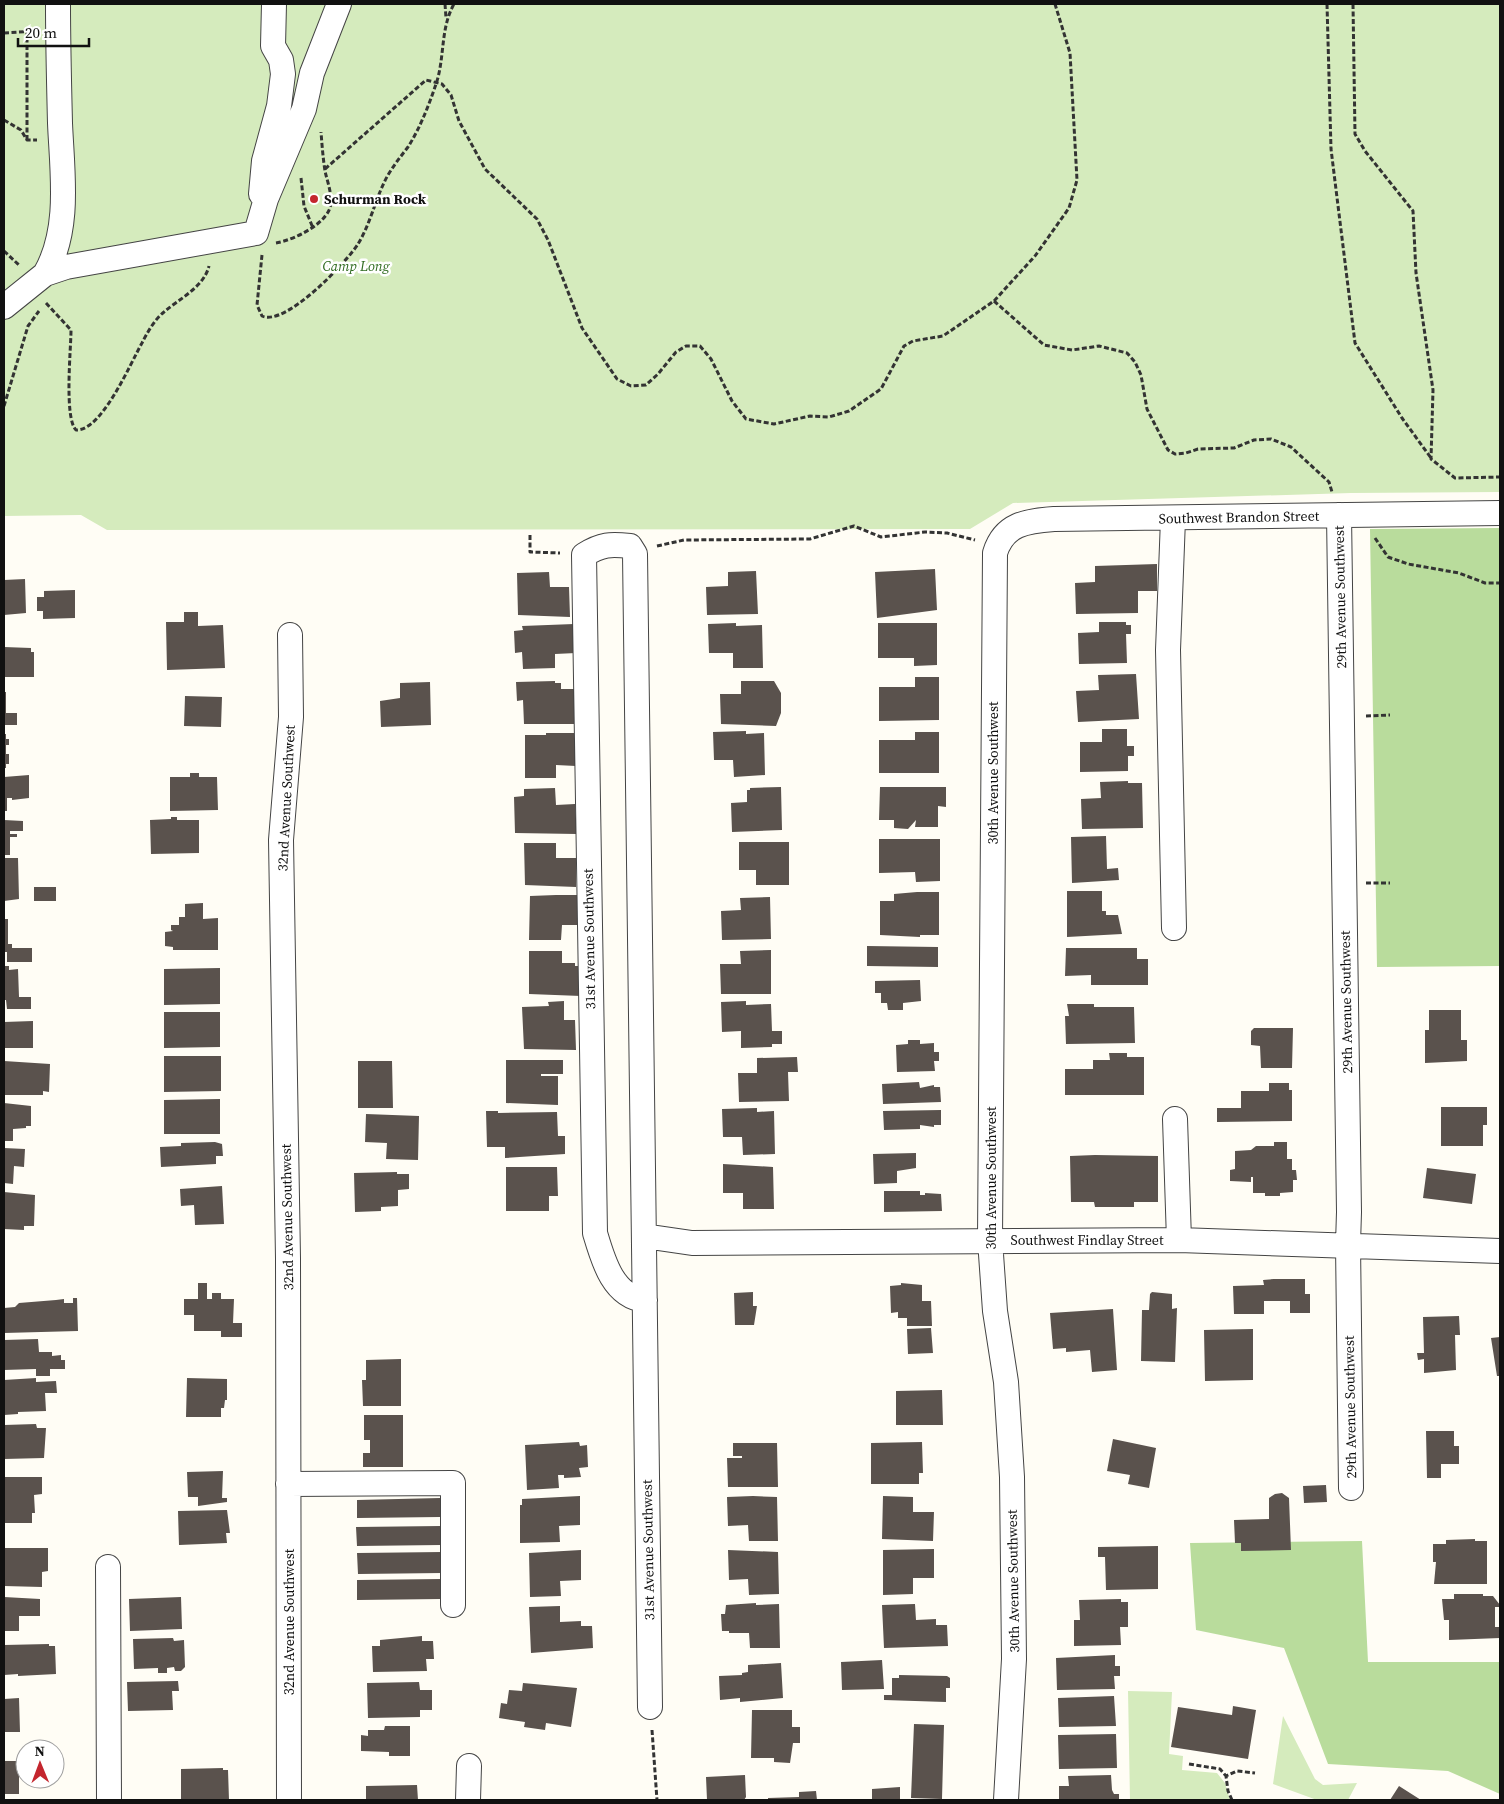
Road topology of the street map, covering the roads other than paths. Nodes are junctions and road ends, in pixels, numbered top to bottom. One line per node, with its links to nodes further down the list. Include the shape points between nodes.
1 (58, 4): 5 (street, via 62,202 54,259)
2 (274, 4): 4 (street, via 273,46 281,60 283,74 279,106 264,161)
3 (339, 4): 4 (street, via 312,73 304,109 266,200)
4 (256, 233): 5 (street, via 66,267)
5 (45, 274): 6 (street)
6 (4, 307)
7 (1336, 505): 8 (street, Southwest Brandon Street); 9 (street, Southwest Brandon Street); 17 (street, 29th Avenue Southwest)
8 (1500, 513)
9 (1173, 518): 10 (street, Southwest Brandon Street, via 1033,521 1015,526); 12 (street, via 1168,650)
10 (985, 547): 15 (street, 30th Avenue Southwest)
11 (290, 635): 20 (street, 32nd Avenue Southwest, via 291,717 281,840 288,1247)
12 (1174, 928)
13 (1175, 1119): 16 (street)
14 (644, 1236): 15 (street, Southwest Findlay Street, via 692,1243); 19 (street, 31st Avenue Southwest); 19 (street, 31st Avenue Southwest, via 635,554 630,546 611,544 598,546 584,555 594,1233 603,1260 618,1287 632,1299)
15 (990, 1240): 16 (street, Southwest Findlay Street); 29 (street, 30th Avenue Southwest, via 995,1311 1006,1382 1012,1477 1014,1659)
16 (1179, 1240): 17 (street, Southwest Findlay Street)
17 (1348, 1244): 18 (street, Southwest Findlay Street, via 1357,1247); 21 (street, 29th Avenue Southwest)
18 (1500, 1250)
19 (645, 1300): 24 (street, 31st Avenue Southwest)
20 (288, 1484): 23 (street, via 453,1483); 27 (street, 32nd Avenue Southwest)
21 (1351, 1488)
22 (108, 1567): 26 (street)
23 (453, 1605)
24 (650, 1707)
25 (469, 1766): 28 (street)
26 (109, 1800)
27 (290, 1800)
28 (468, 1800)
29 (1006, 1800)

